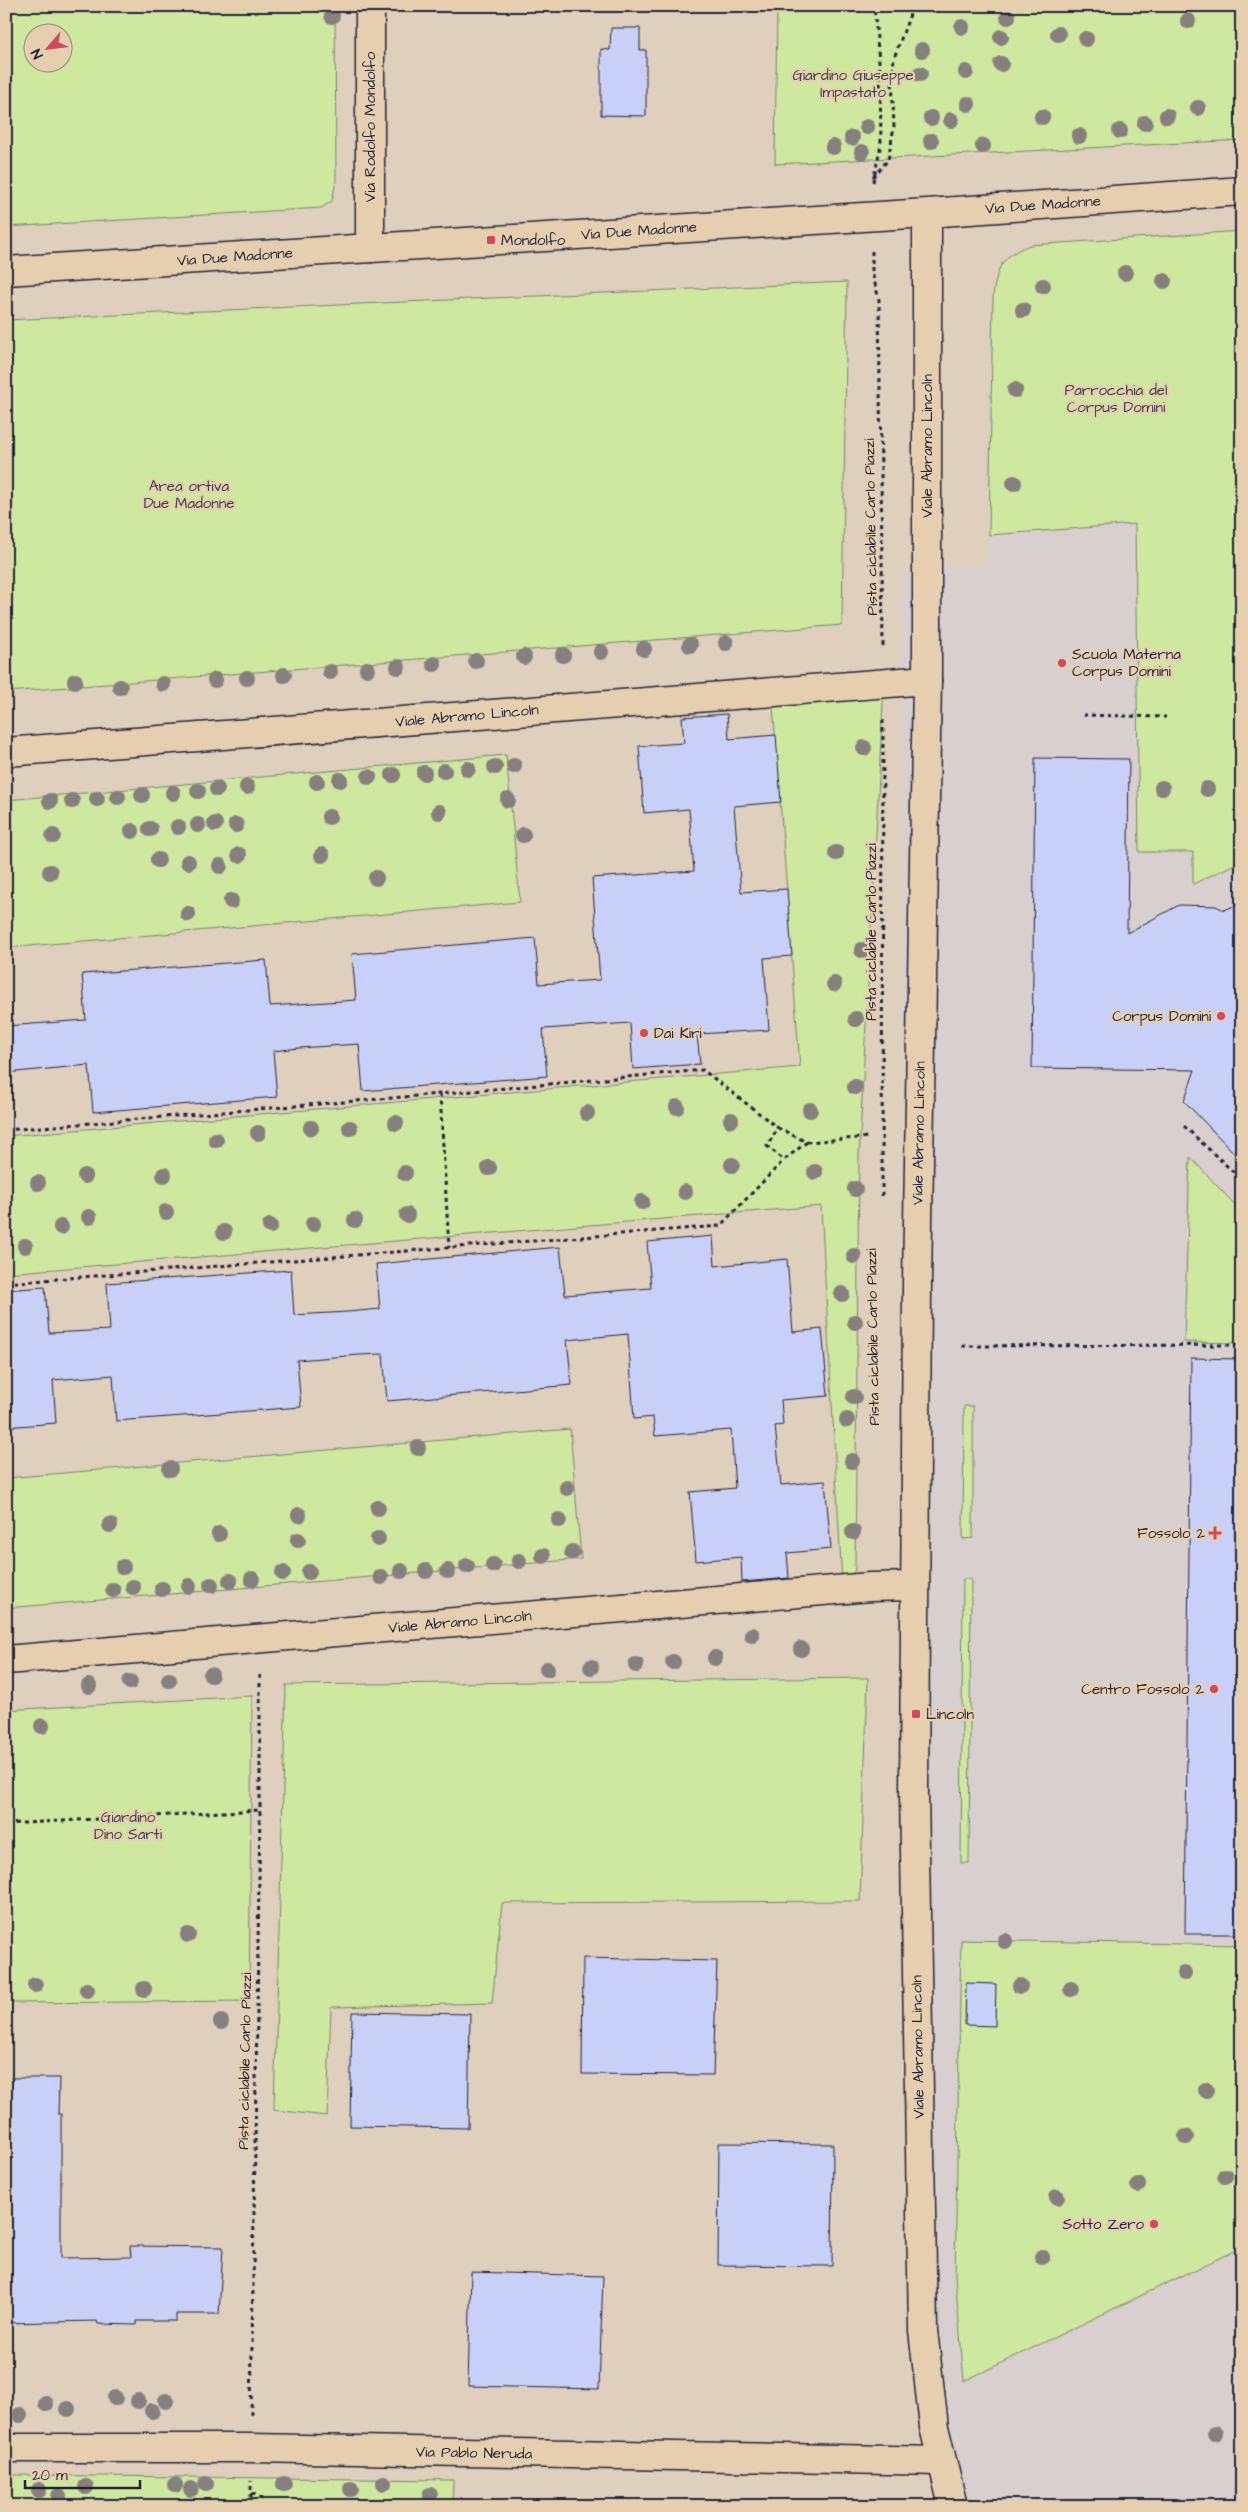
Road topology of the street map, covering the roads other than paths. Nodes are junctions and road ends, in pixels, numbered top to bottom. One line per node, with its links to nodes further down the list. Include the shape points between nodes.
1 (370, 6): 4 (street, Via Rodolfo Mondolfo)
2 (1242, 191): 3 (street, Via Due Madonne)
3 (927, 213): 4 (street, Via Due Madonne); 6 (street, Viale Abramo Lincoln)
4 (370, 248): 5 (street, Via Due Madonne)
5 (6, 271)
6 (927, 680): 7 (street, Viale Abramo Lincoln); 8 (street, Viale Abramo Lincoln)
7 (6, 752)
8 (914, 1586): 9 (street, Viale Abramo Lincoln); 11 (street, Viale Abramo Lincoln, via 923,2330 928,2387)
9 (6, 1660)
10 (6, 2448): 11 (street, Via Pablo Neruda, via 251,2448)
11 (941, 2461): 12 (street, Viale Abramo Lincoln)
12 (953, 2506)

